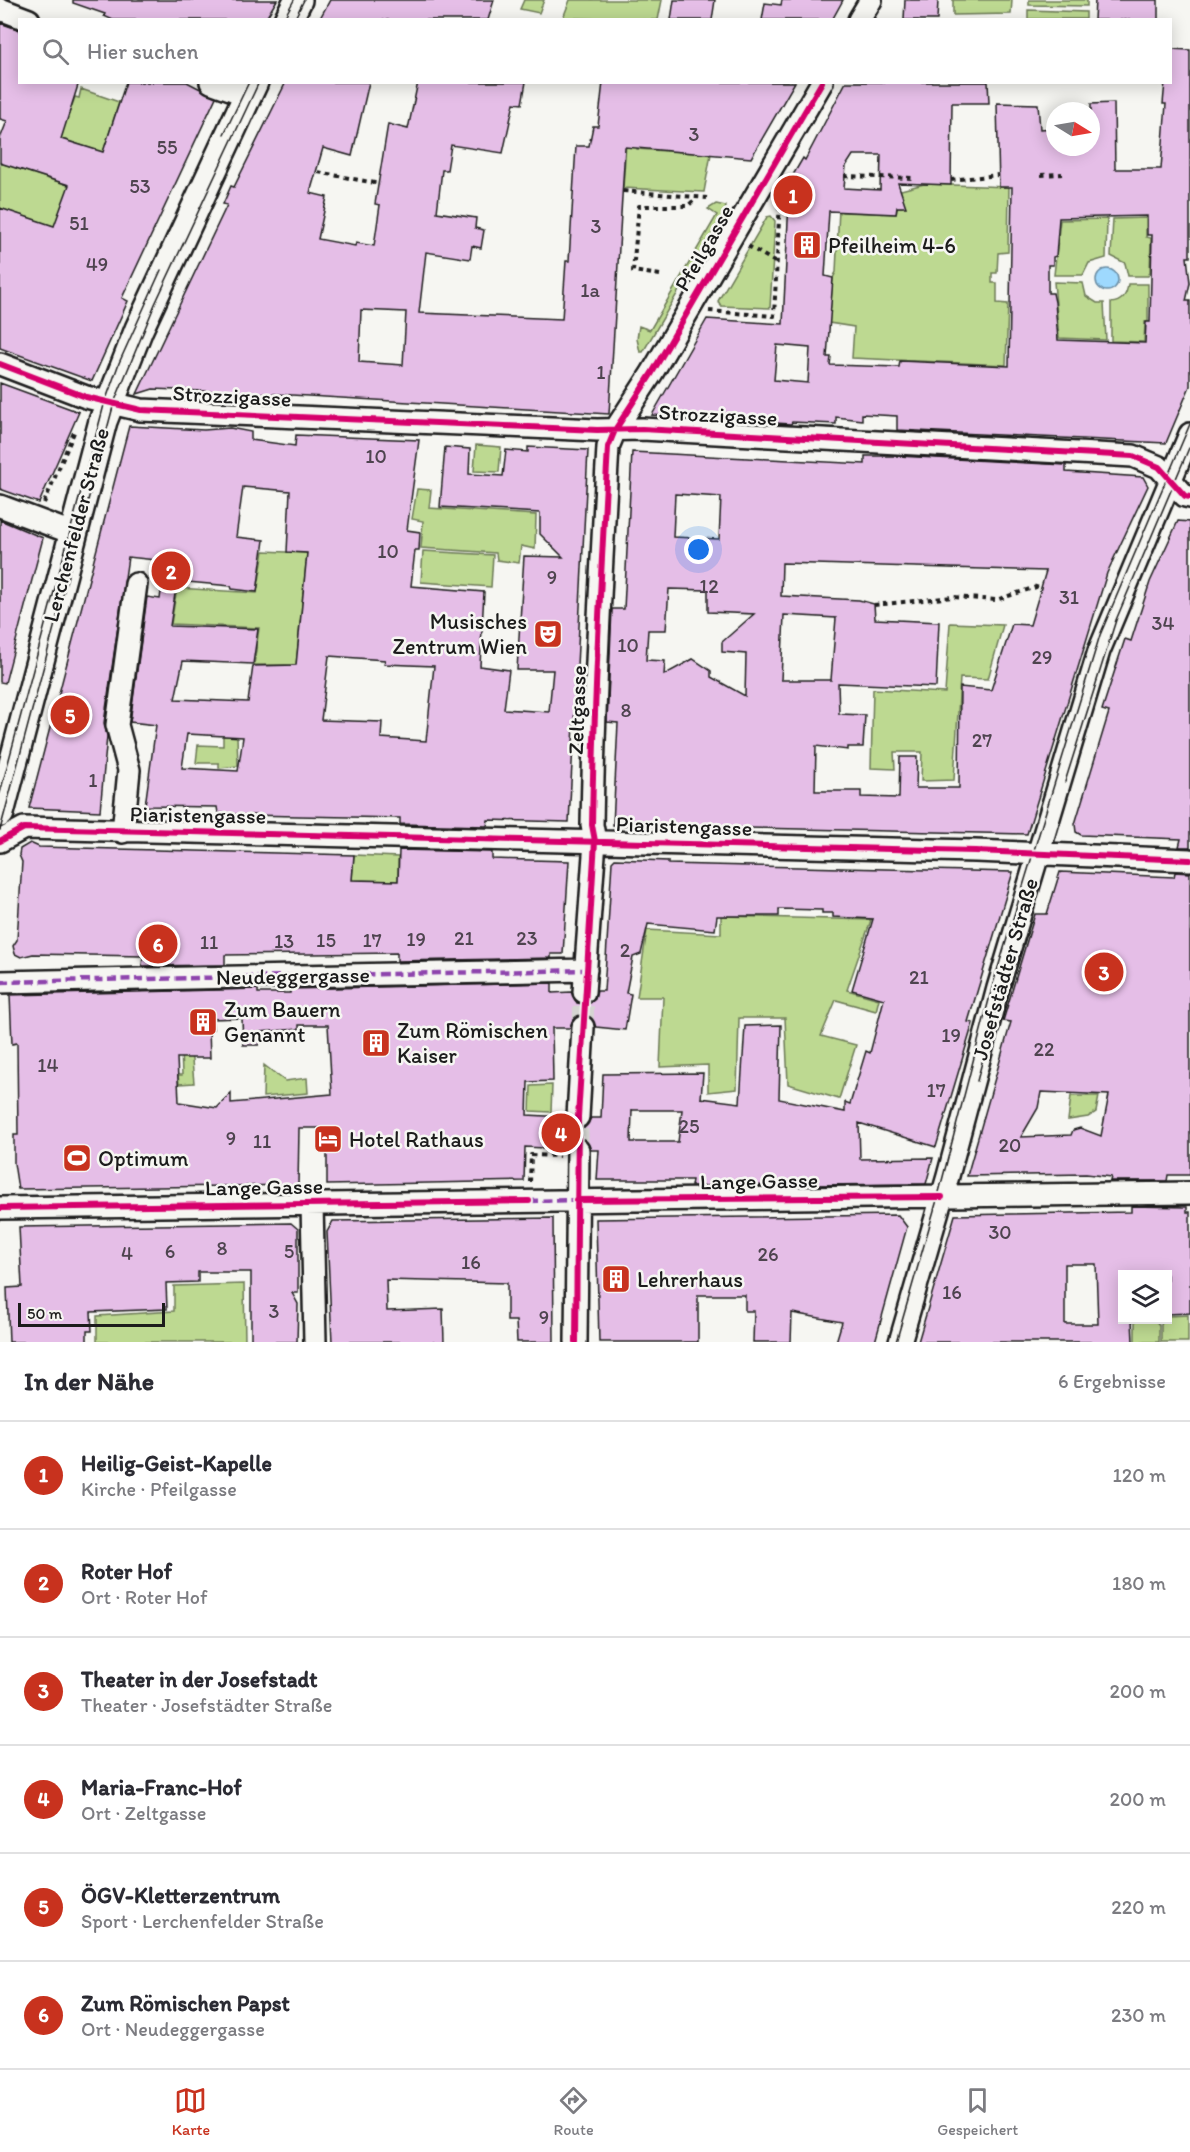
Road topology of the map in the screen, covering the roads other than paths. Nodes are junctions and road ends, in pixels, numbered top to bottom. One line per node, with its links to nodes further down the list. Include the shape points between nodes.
1 (298, 0): 5 (main road)
2 (871, 0): 6 (street)
3 (0, 9): 4 (street)
4 (25, 18)
5 (289, 18)
6 (861, 18)
7 (222, 84): 9 (street)
8 (821, 84): 12 (street, Pfeilgasse)
9 (251, 89): 11 (main road, Lerchenfelder Straße, via 139,329)
10 (0, 364): 11 (street, Strozzigasse, via 86,397)
11 (111, 402): 12 (street, Strozzigasse, via 141,410); 17 (main road, Lerchenfelder Straße)
12 (615, 430): 14 (street, Strozzigasse, via 1133,456 1159,467); 22 (street, Zeltgasse, via 608,447 595,673)
13 (1190, 434): 14 (street, Josefstädter Straße)
14 (1171, 480): 15 (street, Strozzigasse); 23 (street, Josefstädter Straße, via 1099,651)
15 (1190, 497)
16 (0, 506): 17 (street)
17 (72, 533): 19 (main road, Lerchenfelder Straße)
18 (136, 584): 20 (street, via 117,725 129,770)
19 (0, 813)
20 (123, 832): 21 (street, Piaristengasse, via 24,828); 22 (street, Piaristengasse)
21 (0, 841)
22 (595, 841): 23 (street, Piaristengasse); 25 (street, Zeltgasse)
23 (1038, 853): 24 (street, Piaristengasse); 32 (street, Josefstädter Straße)
24 (1190, 860)
25 (586, 970): 26 (street, Neudeggergasse); 27 (street, Zeltgasse)
26 (0, 982)
27 (584, 992)
28 (583, 1027): 29 (street)
29 (578, 1117)
30 (578, 1153): 33 (street)
31 (1190, 1193): 32 (street, Lange Gasse)
32 (942, 1197): 33 (street, Lange Gasse); 38 (street, Josefstädter Straße)
33 (576, 1200): 34 (street, Lange Gasse); 37 (street)
34 (312, 1204): 35 (street, Lange Gasse); 36 (street)
35 (0, 1208)
36 (315, 1342)
37 (576, 1342)
38 (900, 1342)

